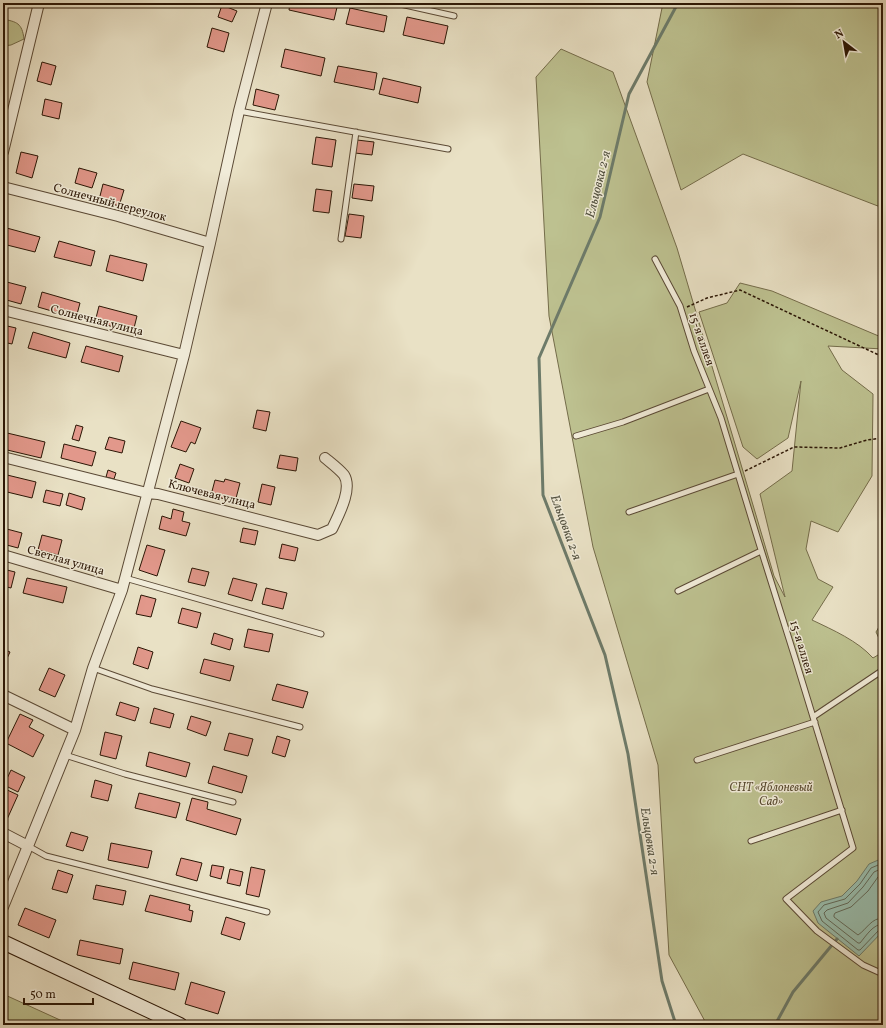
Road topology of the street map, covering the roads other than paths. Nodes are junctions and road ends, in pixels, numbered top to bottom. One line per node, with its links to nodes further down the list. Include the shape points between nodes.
1 (39, 3): 8 (street)
2 (267, 3): 5 (street)
3 (396, 3): 4 (lane)
4 (454, 16)
5 (239, 111): 6 (lane); 11 (street)
6 (356, 132): 7 (lane); 10 (lane)
7 (448, 148)
8 (3, 152)
9 (3, 187): 11 (street, Солнечный переулок, via 118,216)
10 (341, 239)
11 (210, 243): 14 (street)
12 (655, 259): 15 (lane, 15-я аллея, via 681,310)
13 (3, 310): 14 (street, Солнечная улица)
14 (184, 355): 20 (street)
15 (709, 389): 16 (lane, via 623,422); 19 (lane, 15-я аллея)
16 (576, 436)
17 (3, 457): 20 (street, Ключевая улица)
18 (325, 458): 20 (street, Ключевая улица, via 344,476 347,483 344,502 332,529 318,535)
19 (738, 474): 21 (lane); 22 (lane, 15-я аллея)
20 (148, 493): 24 (street)
21 (629, 512)
22 (762, 552): 26 (lane); 31 (lane, 15-я аллея)
23 (3, 555): 25 (street, Светлая улица)
24 (125, 578): 25 (street); 27 (lane)
25 (122, 590): 28 (street)
26 (678, 591)
27 (321, 634)
28 (93, 668): 32 (lane, via 152,689); 33 (street)
29 (883, 670): 31 (lane)
30 (3, 695): 33 (street)
31 (814, 719): 35 (lane); 37 (lane, 15-я аллея)
32 (300, 727)
33 (74, 730): 34 (street)
34 (65, 755): 36 (lane, via 125,774); 40 (street)
35 (697, 760)
36 (233, 802)
37 (842, 810): 39 (lane); 44 (lane, 15-я аллея, via 853,848 786,899 817,931 863,965)
38 (3, 833): 40 (street)
39 (751, 841)
40 (28, 846): 41 (street); 42 (lane, via 46,856)
41 (3, 907)
42 (267, 912)
43 (3, 942): 45 (main road)
44 (883, 974)
45 (180, 1025)

